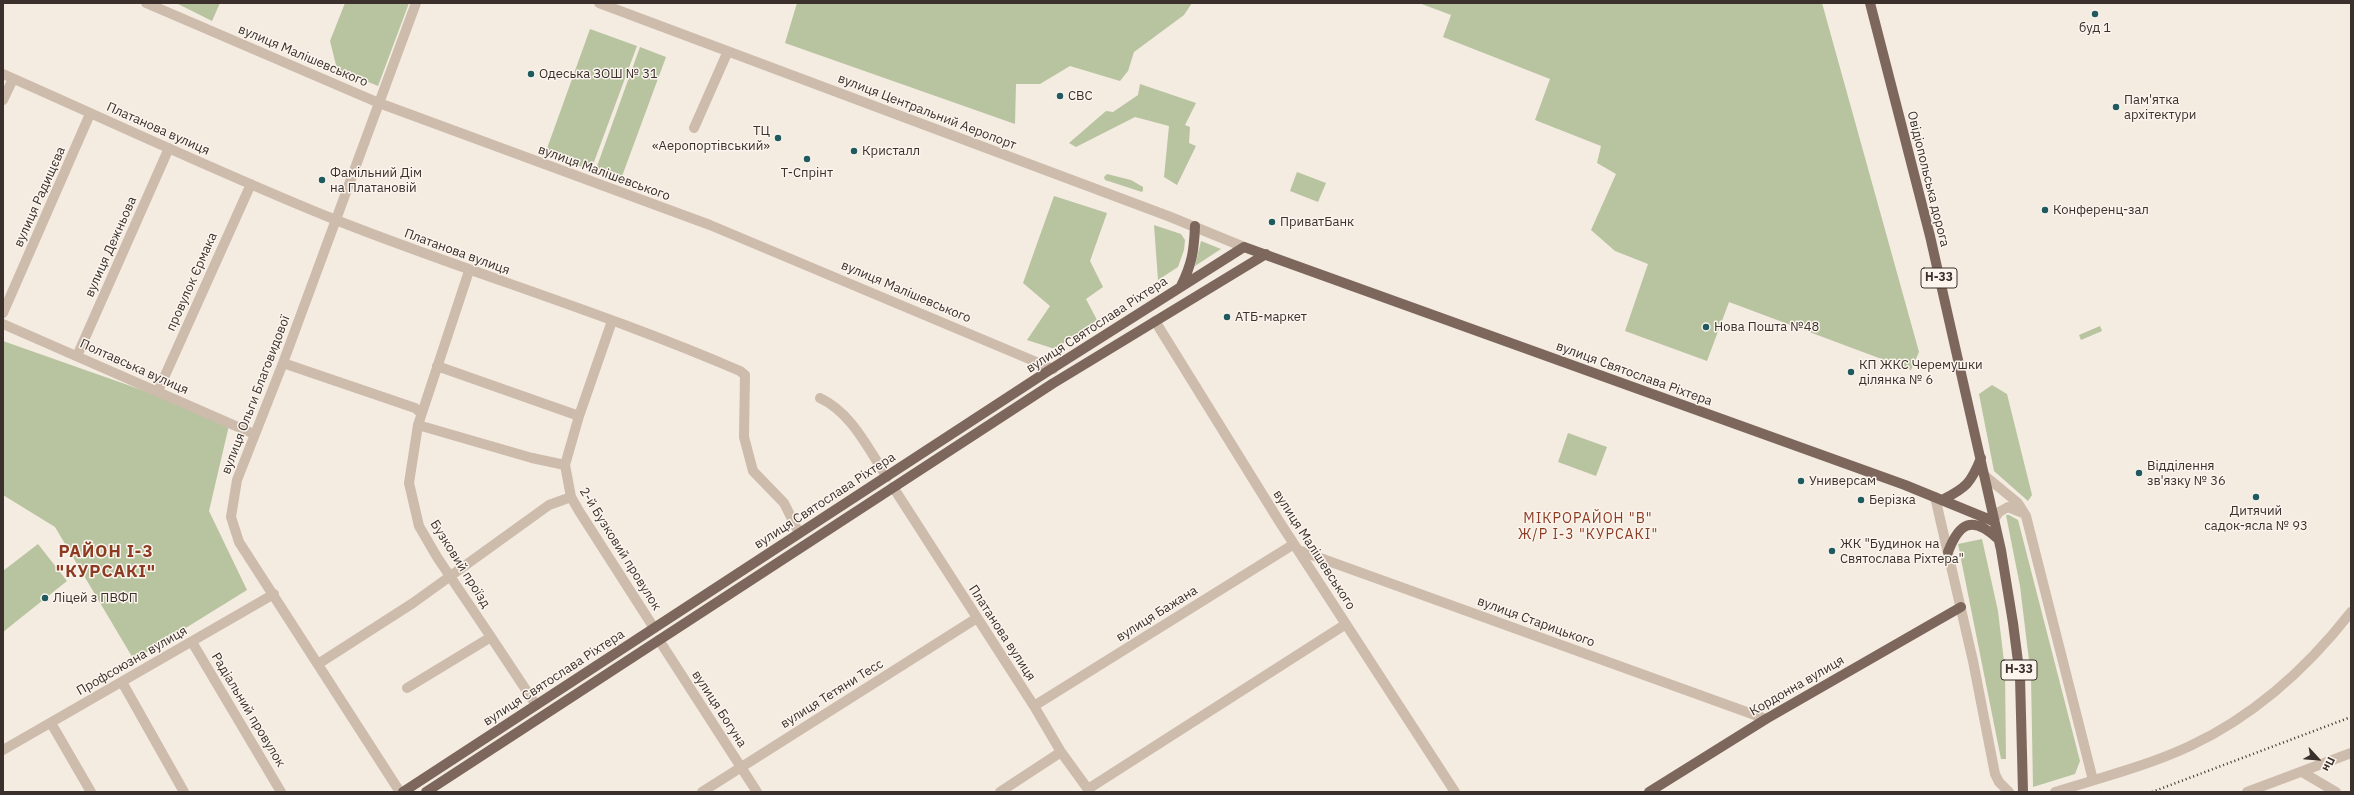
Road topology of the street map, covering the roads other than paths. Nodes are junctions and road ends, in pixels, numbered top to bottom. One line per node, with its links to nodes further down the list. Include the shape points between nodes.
1 (146, 3): 8 (street, вулиця Малішевського)
2 (416, 3): 8 (street, вулиця Ольги Благовидової)
3 (599, 3): 5 (street, вулиця Центральний Аеропорт)
4 (1870, 3): 33 (main road, Овідіопольська дорога / Н-33, via 1930,236)
5 (728, 51): 10 (street); 14 (street, вулиця Центральний Аеропорт)
6 (8, 76): 7 (street); 9 (street, Платанова вулиця)
7 (3, 100)
8 (379, 103): 13 (street, вулиця Ольги Благовидової); 26 (street, вулиця Малішевського, via 710,225)
9 (90, 114): 11 (street, Платанова вулиця); 19 (street, вулиця Радищєва)
10 (694, 128)
11 (169, 148): 12 (street, Платанова вулиця); 23 (street, вулиця Дежньова)
12 (251, 184): 13 (street, Платанова вулиця); 27 (street, провулок Єрмака)
13 (335, 220): 17 (street, Платанова вулиця); 24 (street, вулиця Ольги Благовидової)
14 (1195, 226): 15 (street, вулиця Центральний Аеропорт); 18 (main road, via 1194,253 1190,269)
15 (1244, 247): 16 (main road, вулиця Святослава Ріхтера); 18 (main road, вулиця Святослава Ріхтера)
16 (1266, 254): 21 (main road, вулиця Святослава Ріхтера); 39 (main road, вулиця Святослава Ріхтера)
17 (470, 271): 20 (street, Платанова вулиця); 25 (street, Бузковий проїзд)
18 (1180, 286): 26 (main road, вулиця Святослава Ріхтера)
19 (3, 313)
20 (612, 321): 30 (street, 2-й Бузковий провулок); 42 (street, Платанова вулиця, via 696,352 745,375 744,437 753,471 784,503)
21 (1155, 321): 37 (main road, вулиця Святослава Ріхтера, via 1052,384); 44 (street, вулиця Малішевського)
22 (3, 324): 23 (street, Полтавська вулиця)
23 (77, 356): 27 (street, Полтавська вулиця)
24 (283, 363): 29 (street, via 415,408); 32 (street, вулиця Ольги Благовидової)
25 (437, 366): 29 (street, Бузковий проїзд); 30 (street)
26 (1053, 369): 36 (main road, вулиця Святослава Ріхтера)
27 (158, 391): 32 (street, Полтавська вулиця)
28 (820, 398): 36 (street, via 834,405 847,417)
29 (421, 413): 31 (street, Бузковий проїзд)
30 (579, 416): 34 (street, 2-й Бузковий провулок)
31 (418, 425): 34 (street, via 532,458); 46 (street, Бузковий проїзд, via 409,483 419,526)
32 (254, 434): 47 (street, вулиця Ольги Благовидової, via 237,480 231,517 239,542)
33 (1981, 458): 35 (main road, Овідіопольська дорога / Н-33); 39 (main road, via 1975,474 1965,488)
34 (566, 465): 38 (street, 2-й Бузковий провулок)
35 (1984, 475): 40 (street, via 2018,503); 41 (main road, Овідіопольська дорога / Н-33)
36 (887, 477): 42 (main road, вулиця Святослава Ріхтера)
37 (893, 488): 50 (street, Платанова вулиця); 54 (main road, вулиця Святослава Ріхтера)
38 (571, 497): 46 (street, via 549,505); 52 (street, 2-й Бузковий провулок)
39 (1938, 498): 41 (main road, вулиця Святослава Ріхтера); 45 (street)
40 (2026, 516): 41 (street, via 2017,509 2008,507 1999,512); 68 (street)
41 (1993, 521): 43 (main road, Овідіопольська дорога / Н-33)
42 (799, 534): 52 (main road, вулиця Святослава Ріхтера)
43 (1997, 538): 45 (main road, via 1980,526 1969,525 1959,529); 81 (main road, Овідіопольська дорога / Н-33, via 2020,677)
44 (1296, 547): 51 (street, вулиця Малішевського); 60 (street, вулиця Бажана); 61 (street, вулиця Старицького)
45 (1948, 552): 48 (street)
46 (450, 577): 53 (street, Бузковий проїзд); 56 (street)
47 (274, 594): 55 (street, Профсоюзна вулиця); 56 (street, вулиця Ольги Благовидової)
48 (1961, 607): 61 (main road, Кордонна вулиця); 80 (street, via 1995,774)
49 (2351, 612): 68 (street, via 2325,645 2300,670 2215,733 2162,758)
50 (977, 618): 60 (street, Платанова вулиця); 66 (street, вулиця Тетяни Тесс)
51 (1346, 624): 69 (street); 78 (street, вулиця Малішевського)
52 (654, 628): 59 (main road, вулиця Святослава Ріхтера)
53 (491, 637): 58 (street); 59 (street, Бузковий проїзд)
54 (659, 640): 66 (street, вулиця Богуна); 74 (main road, вулиця Святослава Ріхтера)
55 (192, 642): 57 (street, Профсоюзна вулиця); 72 (street, Радіальний провулок)
56 (318, 664): 73 (street, вулиця Ольги Благовидової)
57 (122, 682): 62 (street, Профсоюзна вулиця); 71 (street)
58 (407, 688)
59 (536, 705): 73 (main road, вулиця Святослава Ріхтера)
60 (1034, 706): 64 (street, Платанова вулиця)
61 (1766, 718): 79 (main road, Кордонна вулиця)
62 (51, 723): 63 (street, Профсоюзна вулиця); 70 (street)
63 (3, 750)
64 (1061, 752): 69 (street, Платанова вулиця); 77 (street)
65 (2351, 754): 67 (street)
66 (741, 767): 75 (street, вулиця Тетяни Тесс); 76 (street, вулиця Богуна)
67 (2302, 772): 83 (street); 84 (street)
68 (2093, 780): 82 (street)
69 (1089, 790)
70 (91, 792)
71 (184, 792)
72 (281, 792)
73 (401, 792)
74 (426, 792)
75 (702, 792)
76 (757, 792)
77 (1000, 792)
78 (1455, 792)
79 (1649, 792)
80 (2009, 792)
81 (2023, 792)
82 (2055, 792)
83 (2247, 792)
84 (2336, 792)

